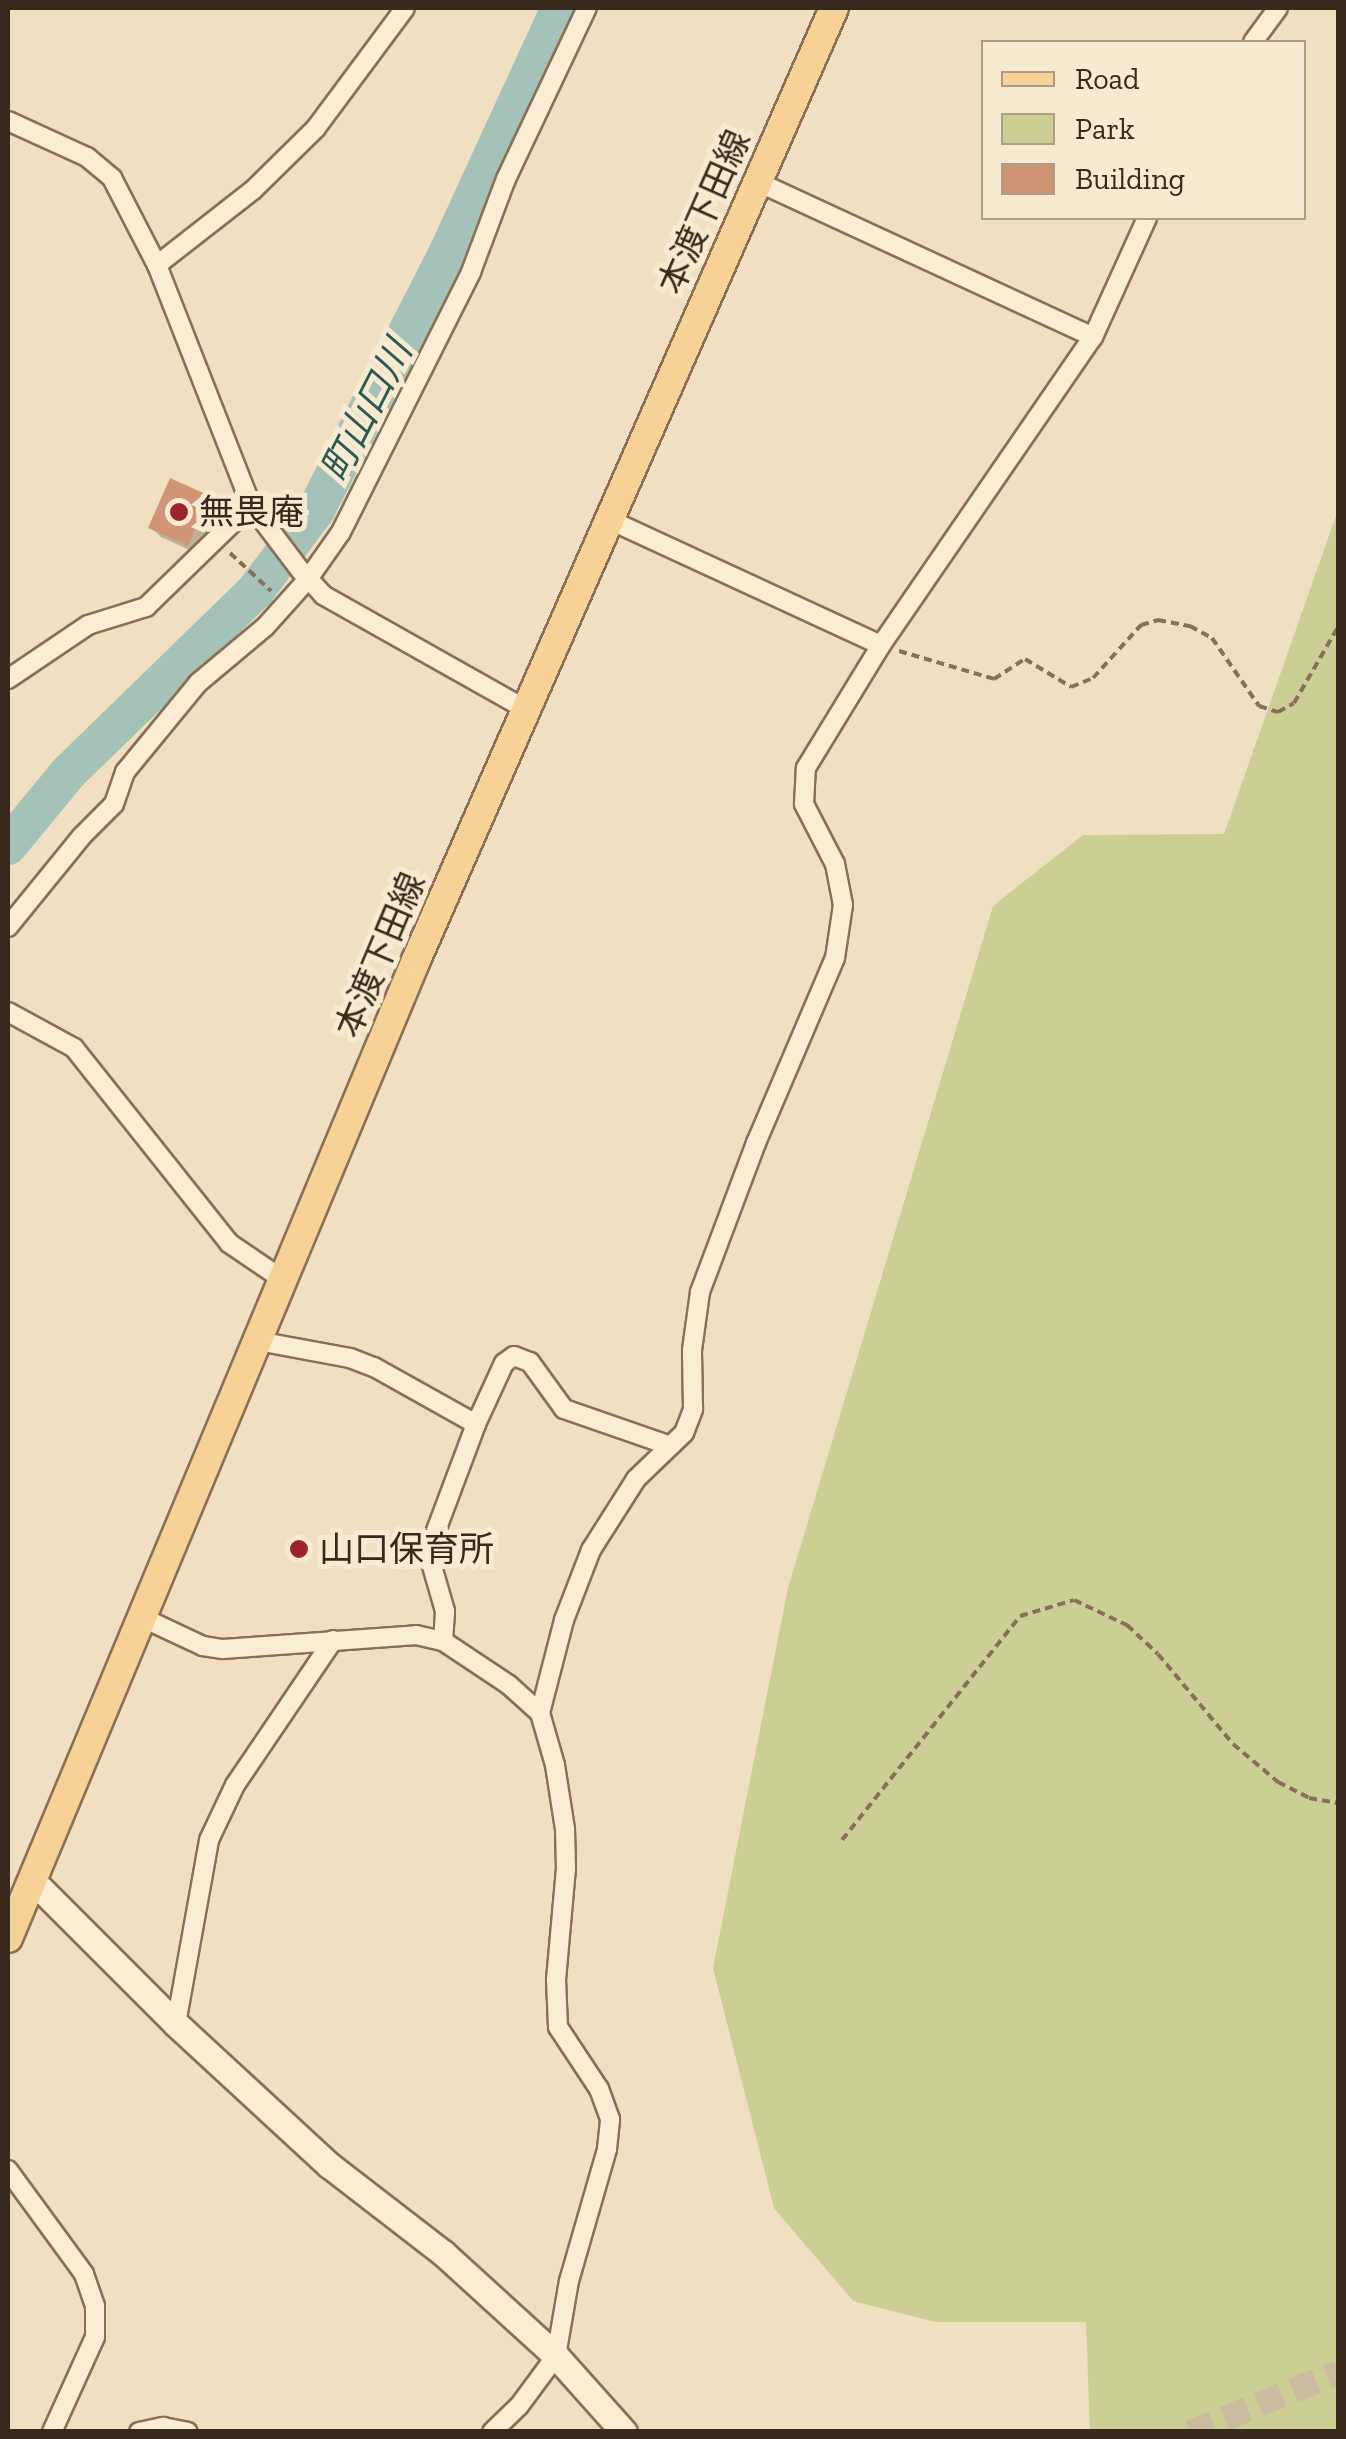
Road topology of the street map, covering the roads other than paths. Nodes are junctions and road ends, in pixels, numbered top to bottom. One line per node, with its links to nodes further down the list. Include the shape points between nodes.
1 (405, 8): 9 (street, via 316,128 253,190)
2 (587, 8): 13 (street, via 440,336 341,532)
3 (834, 8): 7 (main road, 本渡下田線)
4 (1278, 8): 5 (street)
5 (1254, 40)
6 (8, 121): 9 (street, via 87,157 112,178)
7 (758, 182): 10 (street); 12 (main road, 本渡下田線)
8 (1146, 220): 10 (street)
9 (157, 265): 11 (street)
10 (1093, 336): 14 (street)
11 (251, 505): 13 (street); 15 (street, via 146,607 88,625)
12 (610, 520): 14 (street); 16 (main road, 本渡下田線)
13 (305, 575): 16 (street, via 323,595); 17 (street, via 265,627 198,683 126,772 114,804)
14 (881, 645): 22 (street, via 806,768 804,804 835,864 843,905 835,958 700,1292 693,1409 684,1433)
15 (8, 679)
16 (529, 711): 19 (main road, 本渡下田線)
17 (8, 927)
18 (8, 1012): 19 (street, via 74,1048 229,1243)
19 (285, 1281): 20 (main road, 本渡下田線)
20 (258, 1341): 21 (street, via 374,1366); 23 (main road, 本渡下田線)
21 (476, 1424): 22 (street, via 504,1363 514,1356 530,1362 564,1409); 25 (street, via 428,1552 444,1611)
22 (668, 1444): 26 (street, via 636,1479 590,1550)
23 (141, 1617): 24 (street, via 213,1648); 27 (main road, 本渡下田線)
24 (334, 1640): 25 (street, via 416,1635); 29 (street, via 234,1784 209,1840)
25 (443, 1641): 26 (street)
26 (540, 1713): 31 (street, via 565,1829 558,2027 599,2089 610,2119)
27 (32, 1880): 28 (main road, 本渡下田線); 29 (street)
28 (8, 1938)
29 (176, 2024): 31 (street)
30 (8, 2170): 32 (street, via 84,2274 96,2306 95,2338)
31 (556, 2356): 35 (street); 36 (street)
32 (52, 2432)
33 (139, 2432): 34 (street, via 163,2426)
34 (188, 2432)
35 (492, 2432)
36 (624, 2432)

